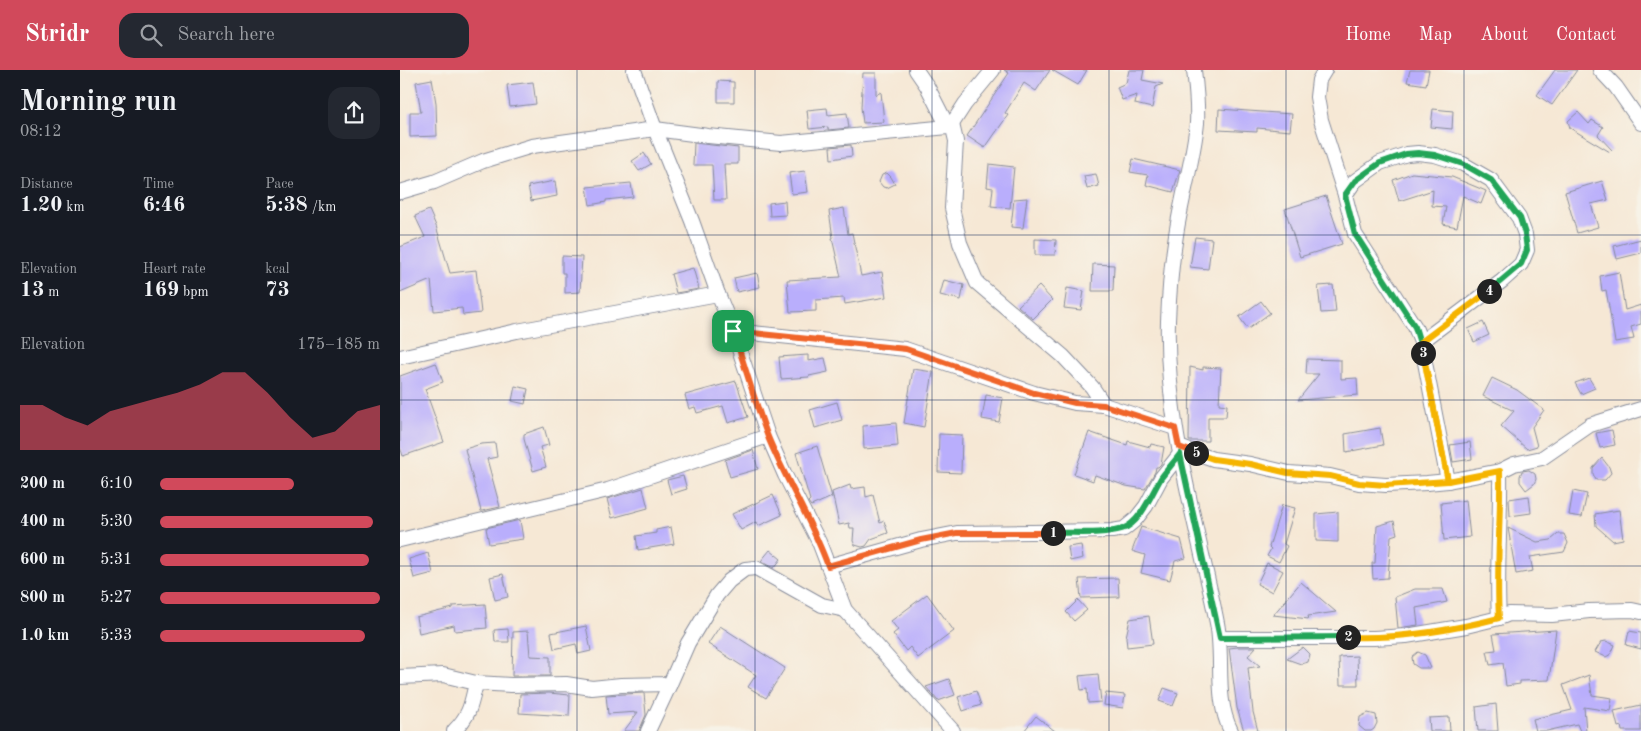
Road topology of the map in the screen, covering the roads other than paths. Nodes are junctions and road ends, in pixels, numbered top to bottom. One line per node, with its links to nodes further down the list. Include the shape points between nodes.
1 (634, 70): 9 (street)
2 (916, 70): 8 (street)
3 (993, 70): 8 (street)
4 (1194, 70): 18 (street, via 1197,121 1194,150 1175,242 1168,321)
5 (1325, 70): 11 (street, via 1319,80 1317,97)
6 (1600, 70): 7 (street)
7 (1641, 123)
8 (950, 125): 9 (street, via 780,142); 16 (street, via 956,141 952,208 960,243 976,283 1063,356)
9 (655, 128): 10 (street, via 532,146); 12 (street)
10 (400, 192)
11 (1345, 195): 14 (street, via 1355,234 1410,319); 14 (street, via 1355,181 1380,163 1406,154 1435,155 1463,164 1491,180 1520,218 1527,250 1521,264)
12 (718, 294): 13 (street); 15 (street, via 517,330)
13 (733, 331): 16 (street, via 906,349 1048,397); 19 (street)
14 (1421, 342): 22 (street)
15 (400, 356)
16 (1104, 405): 18 (street)
17 (1641, 410): 21 (street, via 1590,425 1542,458 1514,464)
18 (1175, 428): 20 (street)
19 (768, 436): 23 (street, via 608,490); 24 (street)
20 (1179, 450): 22 (street, via 1288,473 1330,476 1359,483 1386,485); 24 (street, via 1146,506 1124,529 957,533); 28 (street)
21 (1500, 471): 22 (street); 27 (street)
22 (1448, 481)
23 (400, 540)
24 (828, 566): 25 (street)
25 (846, 610): 31 (street, via 822,605 756,568 745,568 717,595 688,643); 34 (street)
26 (1641, 612): 27 (street, via 1589,610 1552,615 1509,614)
27 (1499, 618): 28 (street, via 1406,636)
28 (1220, 638): 35 (street, via 1223,705)
29 (400, 677): 30 (street, via 443,675)
30 (476, 683): 31 (street, via 566,684 592,688); 32 (street, via 469,714)
31 (670, 684): 33 (street)
32 (454, 731)
33 (648, 731)
34 (953, 731)
35 (1231, 731)

